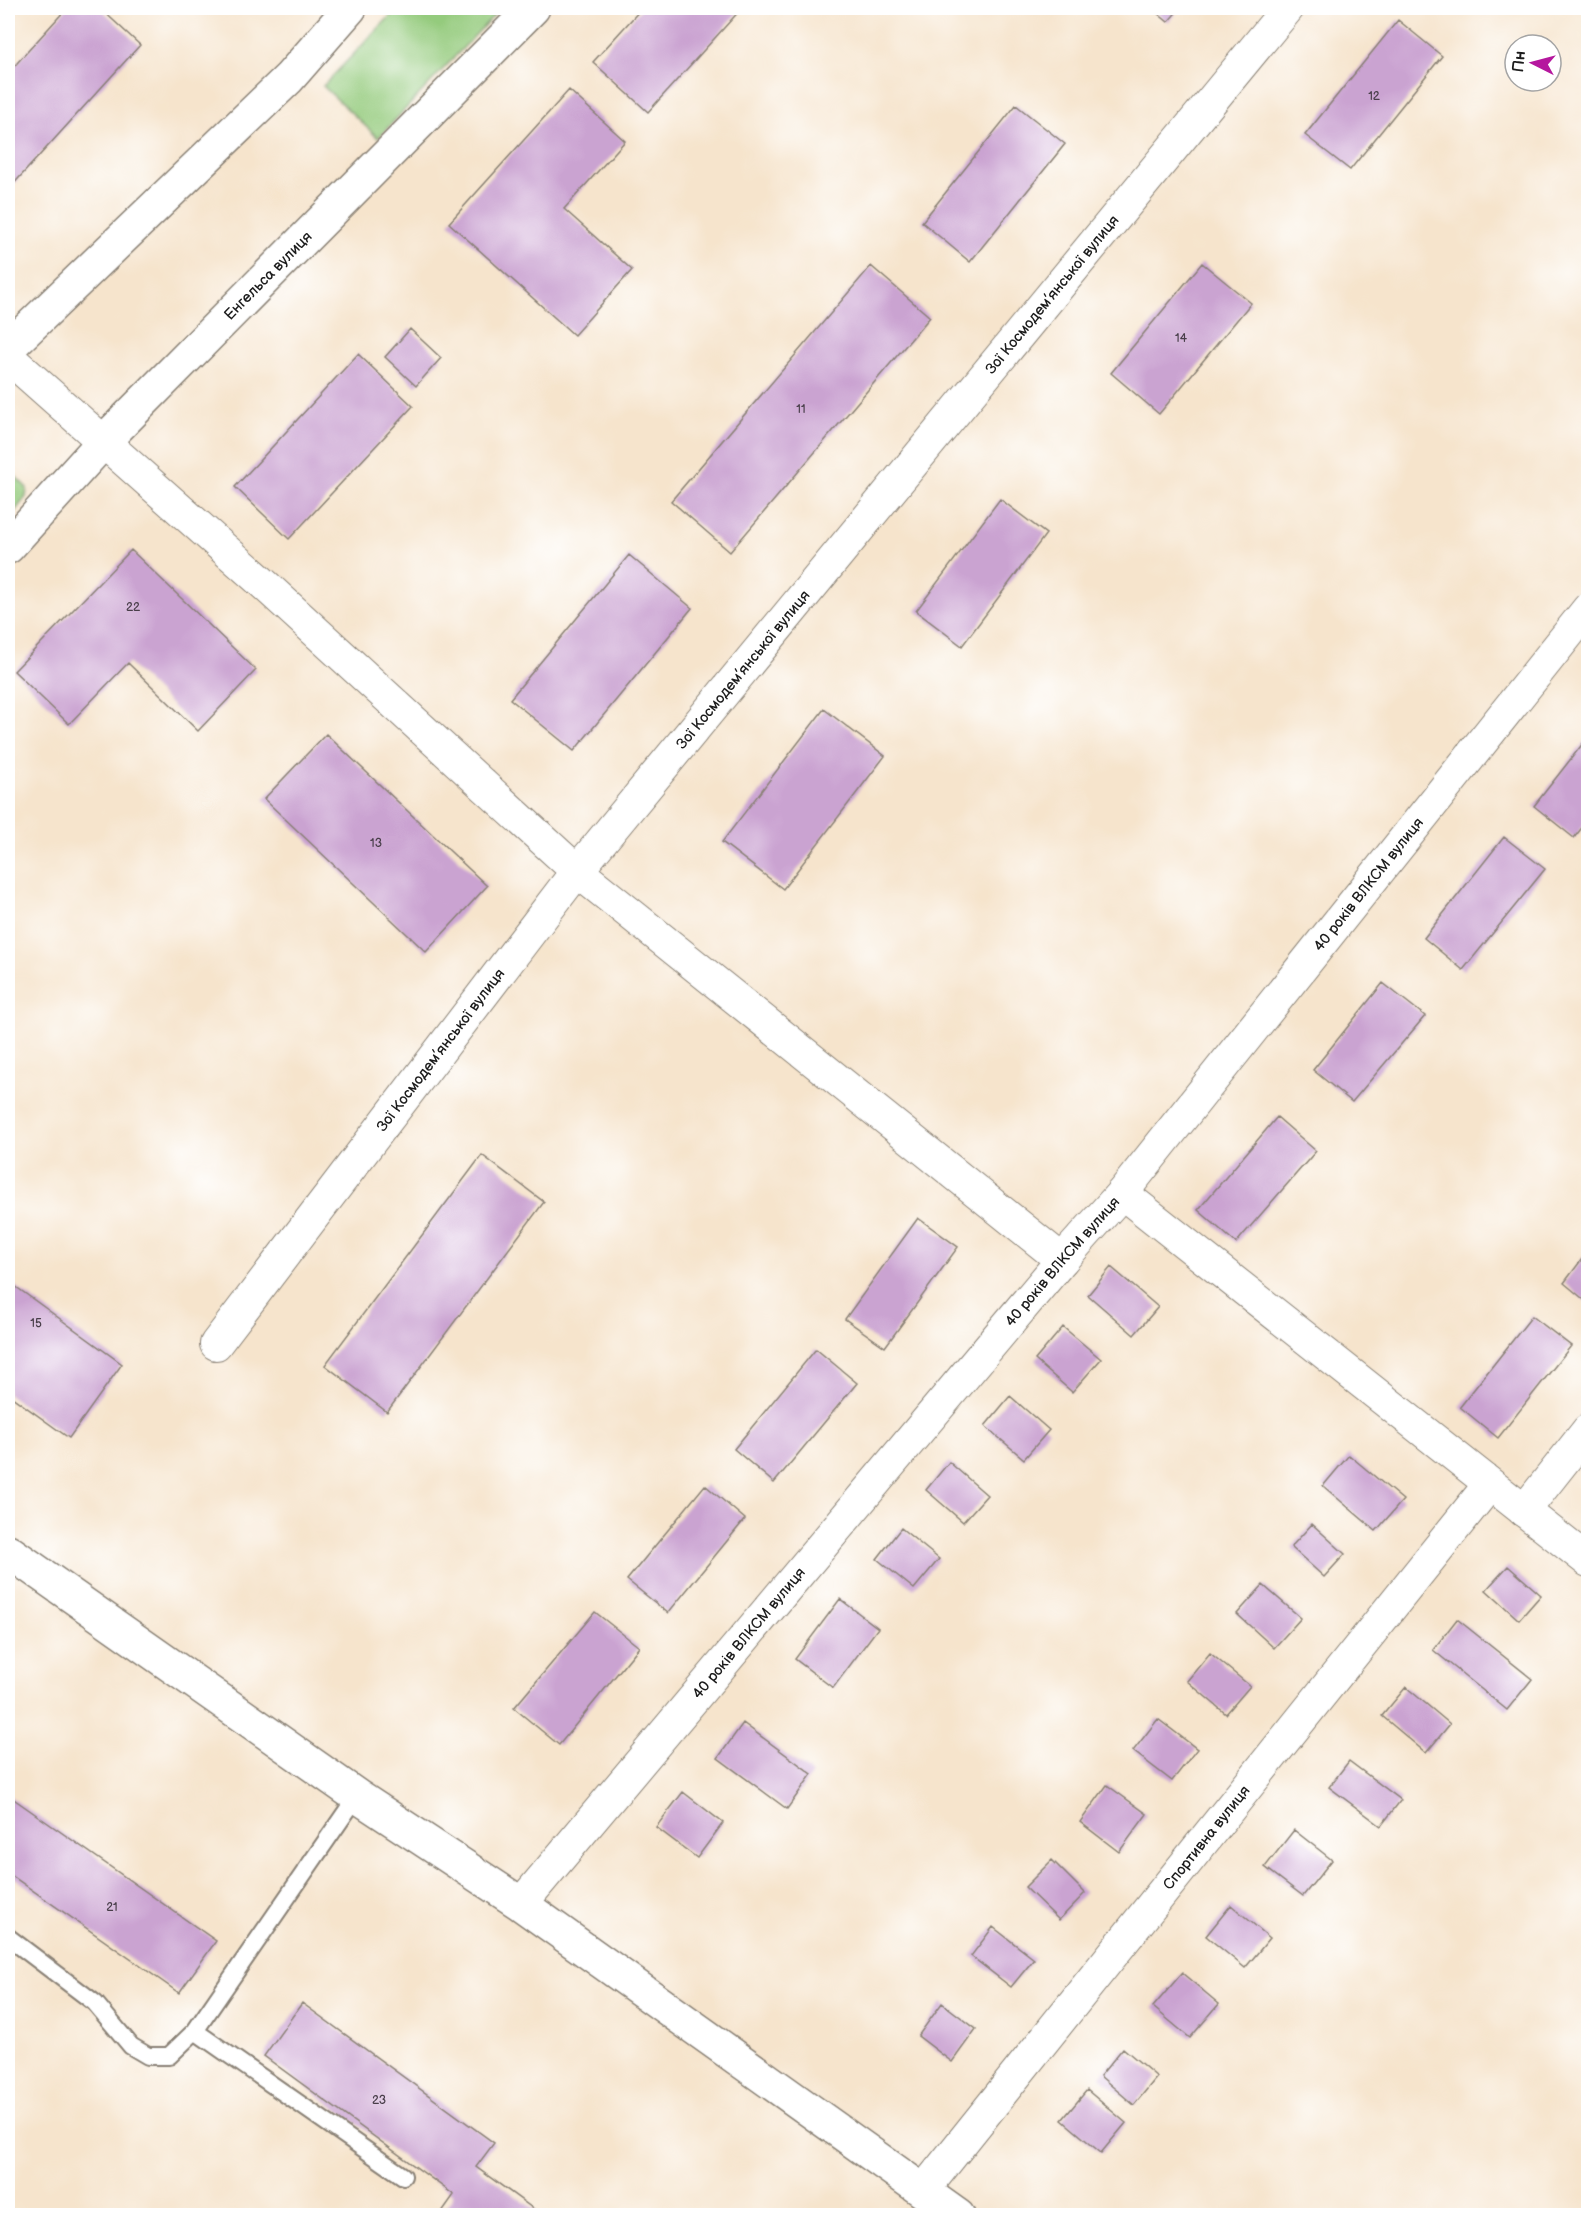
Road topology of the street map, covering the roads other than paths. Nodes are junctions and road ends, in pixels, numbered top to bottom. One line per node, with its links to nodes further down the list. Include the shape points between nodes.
1 (350, 8): 4 (street, via 290,78)
2 (533, 8): 6 (street, Енгельса вулиця)
3 (1288, 8): 9 (street, Зої Космодем’янської вулиця)
4 (8, 348)
5 (8, 357): 6 (street)
6 (104, 441): 7 (street, Енгельса вулиця); 9 (street)
7 (8, 547)
8 (1588, 609): 10 (street, 40 років ВЛКСМ вулиця)
9 (577, 871): 11 (street); 12 (street, Зої Космодем’янської вулиця)
10 (1122, 1192): 11 (street, 40 років ВЛКСМ вулиця); 14 (street)
11 (1062, 1260): 19 (street, 40 років ВЛКСМ вулиця)
12 (216, 1344)
13 (1588, 1430): 15 (street)
14 (1489, 1485): 15 (street); 23 (street, Спортивна вулиця)
15 (1524, 1511): 17 (street)
16 (8, 1551): 18 (street)
17 (1588, 1561)
18 (357, 1797): 19 (street); 21 (lane)
19 (520, 1904): 23 (street)
20 (8, 1936): 21 (lane, via 95,2003 131,2046 148,2056 170,2055)
21 (195, 2031): 22 (lane)
22 (403, 2176)
23 (923, 2192): 24 (street)
24 (958, 2216)

